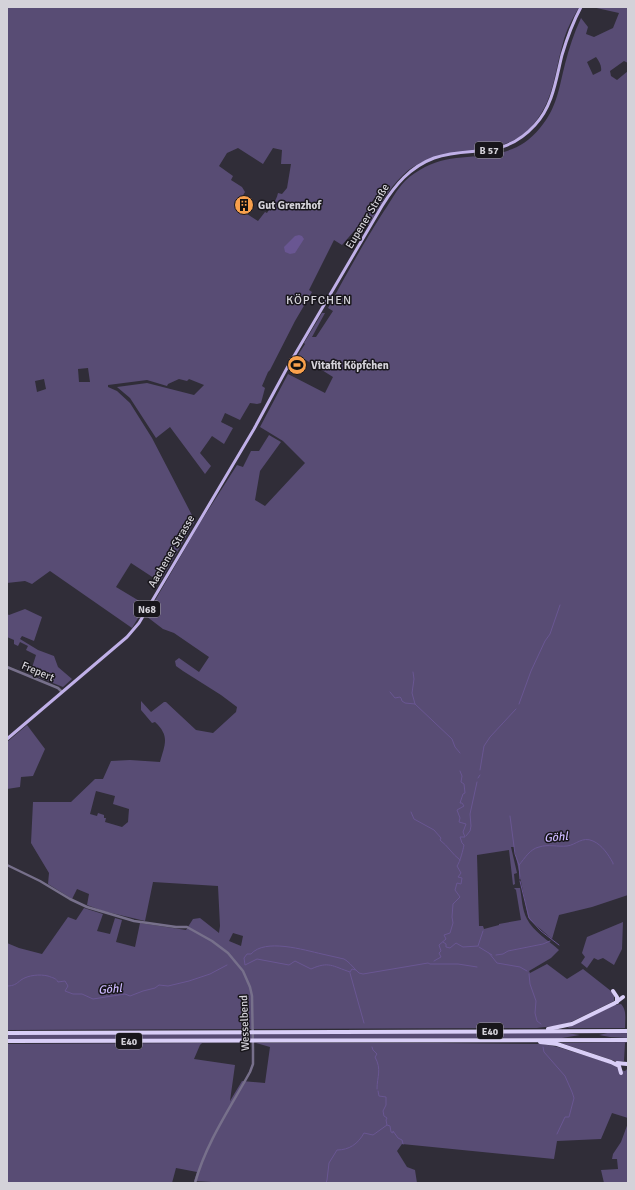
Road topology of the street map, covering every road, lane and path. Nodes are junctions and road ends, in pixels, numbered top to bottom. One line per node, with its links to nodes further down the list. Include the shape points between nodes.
1 (581, 7): 2 (main road, Eupener Straße / B 57, via 565,44 551,100 539,121 523,136 507,145 494,150 439,157 406,175 385,201)
2 (271, 397): 4 (main road, Aachener Strasse / N68, via 139,623)
3 (7, 667): 4 (street, Frepert)
4 (62, 692): 5 (main road, Aachener Strasse / N68)
5 (7, 740)
6 (7, 865): 19 (street, Wesselbend, via 87,907 134,921 187,927 228,953 243,971 251,992 253,1064 207,1149)
7 (613, 990): 9 (highway)
8 (623, 997): 9 (highway)
9 (617, 1002): 10 (highway, via 572,1024)
10 (542, 1031): 11 (highway, E40); 12 (highway, E40)
11 (628, 1031)
12 (7, 1032)
13 (532, 1040): 14 (highway, E40); 15 (highway, E40); 16 (highway, via 563,1046)
14 (628, 1040)
15 (7, 1041)
16 (611, 1062): 17 (highway); 18 (highway, via 619,1066)
17 (626, 1064)
18 (622, 1073)
19 (195, 1183)

